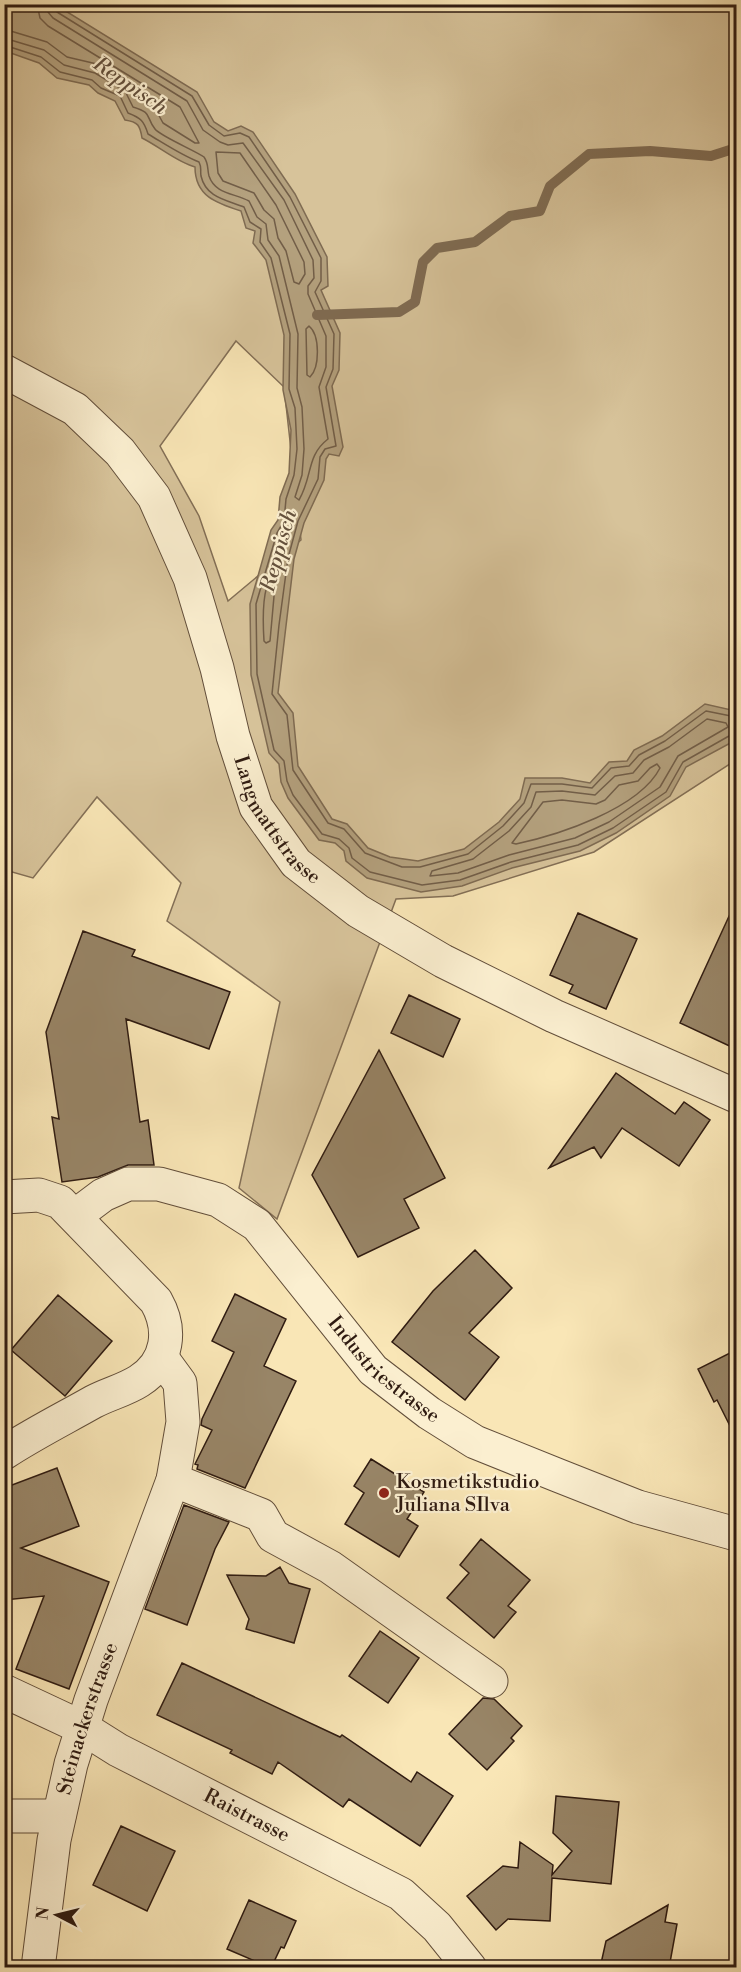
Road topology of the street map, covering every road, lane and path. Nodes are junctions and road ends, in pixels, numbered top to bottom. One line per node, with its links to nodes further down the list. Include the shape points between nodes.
1 (4, 370): 2 (street, Langmattstrasse, via 75,409 120,452 154,497 190,578 256,807 296,863 358,911 443,961 554,1016)
2 (736, 1096)
3 (4, 1197): 4 (street, via 39,1195 60,1202)
4 (75, 1216): 5 (street, via 156,1301 167,1330); 8 (street, Industriestrasse, via 103,1195 128,1184 159,1184 218,1200 257,1225 373,1370 429,1413 475,1442 638,1507)
5 (161, 1357): 6 (street, via 140,1381 99,1399); 7 (street, Steinackerstrasse, via 180,1383 183,1422)
6 (4, 1452)
7 (173, 1480): 9 (street, via 261,1515 273,1536 330,1567); 11 (street, Steinackerstrasse)
8 (736, 1534)
9 (491, 1681)
10 (4, 1690): 11 (street, Raistrasse)
11 (83, 1728): 13 (street, Steinackerstrasse); 15 (street, Raistrasse, via 118,1750 401,1894 437,1927)
12 (4, 1816): 13 (street)
13 (59, 1816): 14 (street, Steinackerstrasse)
14 (38, 1968)
15 (470, 1968)

